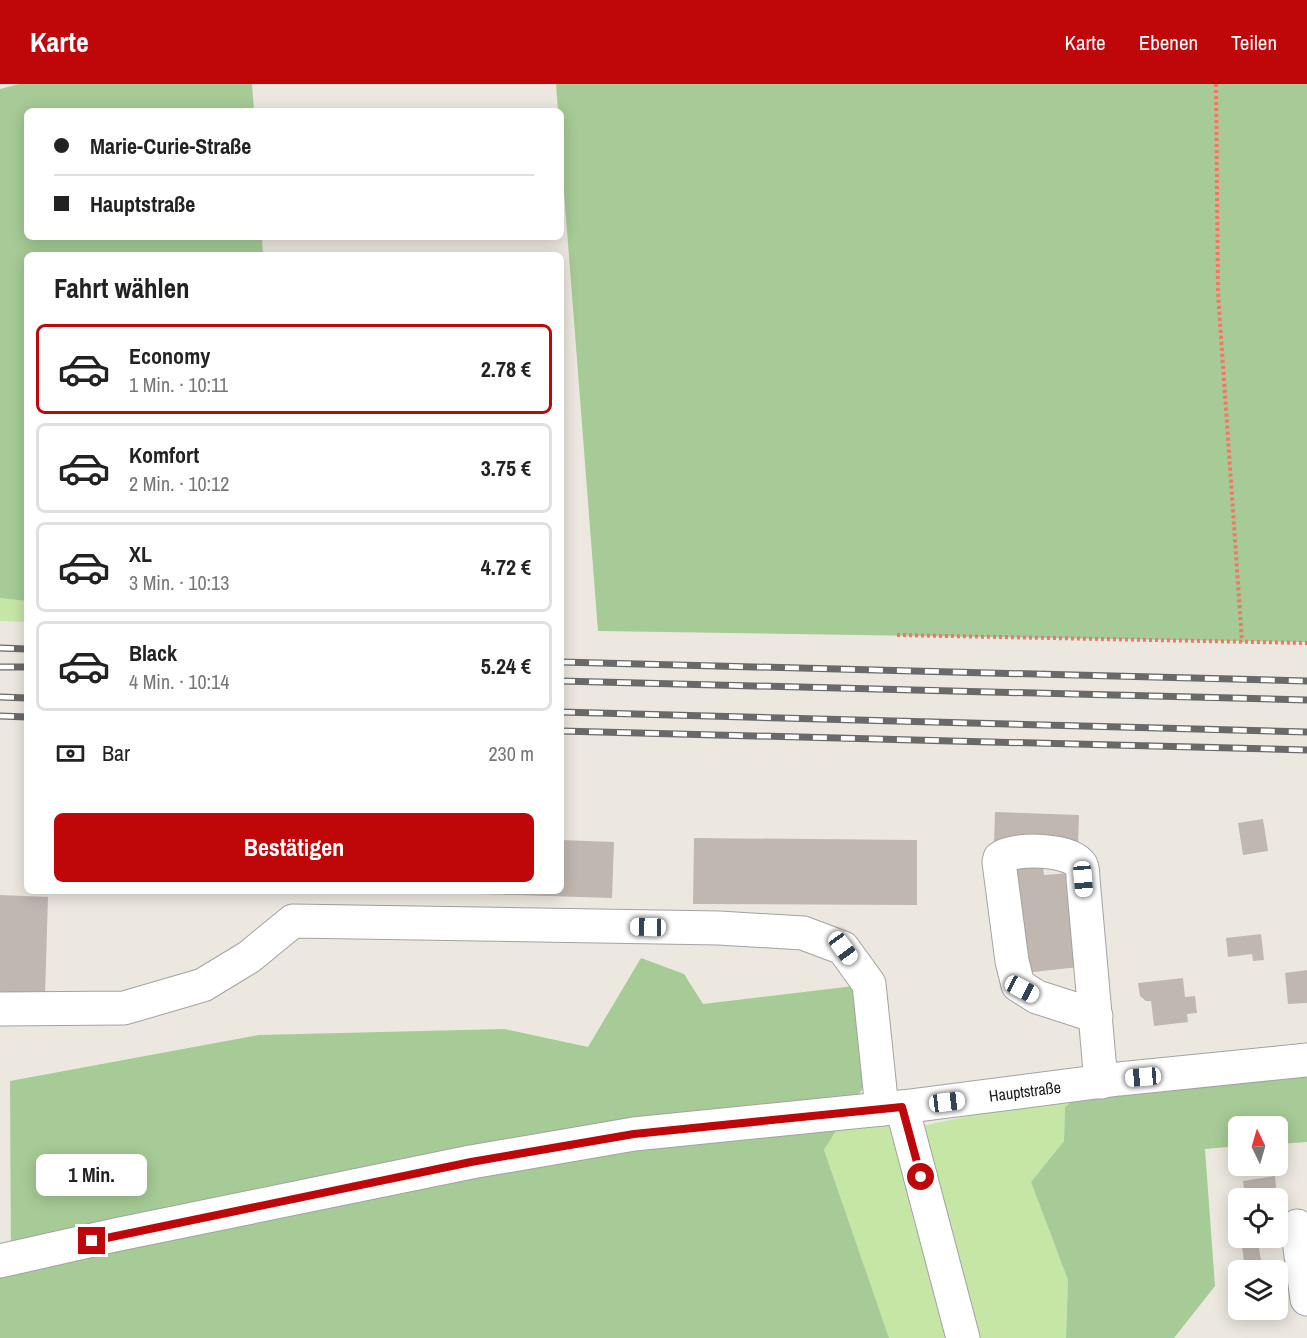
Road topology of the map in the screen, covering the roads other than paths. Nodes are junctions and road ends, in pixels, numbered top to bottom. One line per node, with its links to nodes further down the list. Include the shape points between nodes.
1 (0, 1009): 5 (street, via 124,1008 203,985 249,957 293,921 719,928 803,933 843,948 869,984)
2 (1096, 1016): 2 (street, via 1080,865 1062,853 1016,852 1002,856 999,862 1018,985 1037,997); 4 (street)
3 (1307, 1060): 4 (street, Hauptstraße)
4 (1101, 1082): 5 (street, Hauptstraße)
5 (892, 1108): 7 (street, Hauptstraße, via 634,1134 471,1162); 9 (street)
6 (1298, 1226): 8 (street)
7 (0, 1261)
8 (1307, 1299)
9 (963, 1338)

